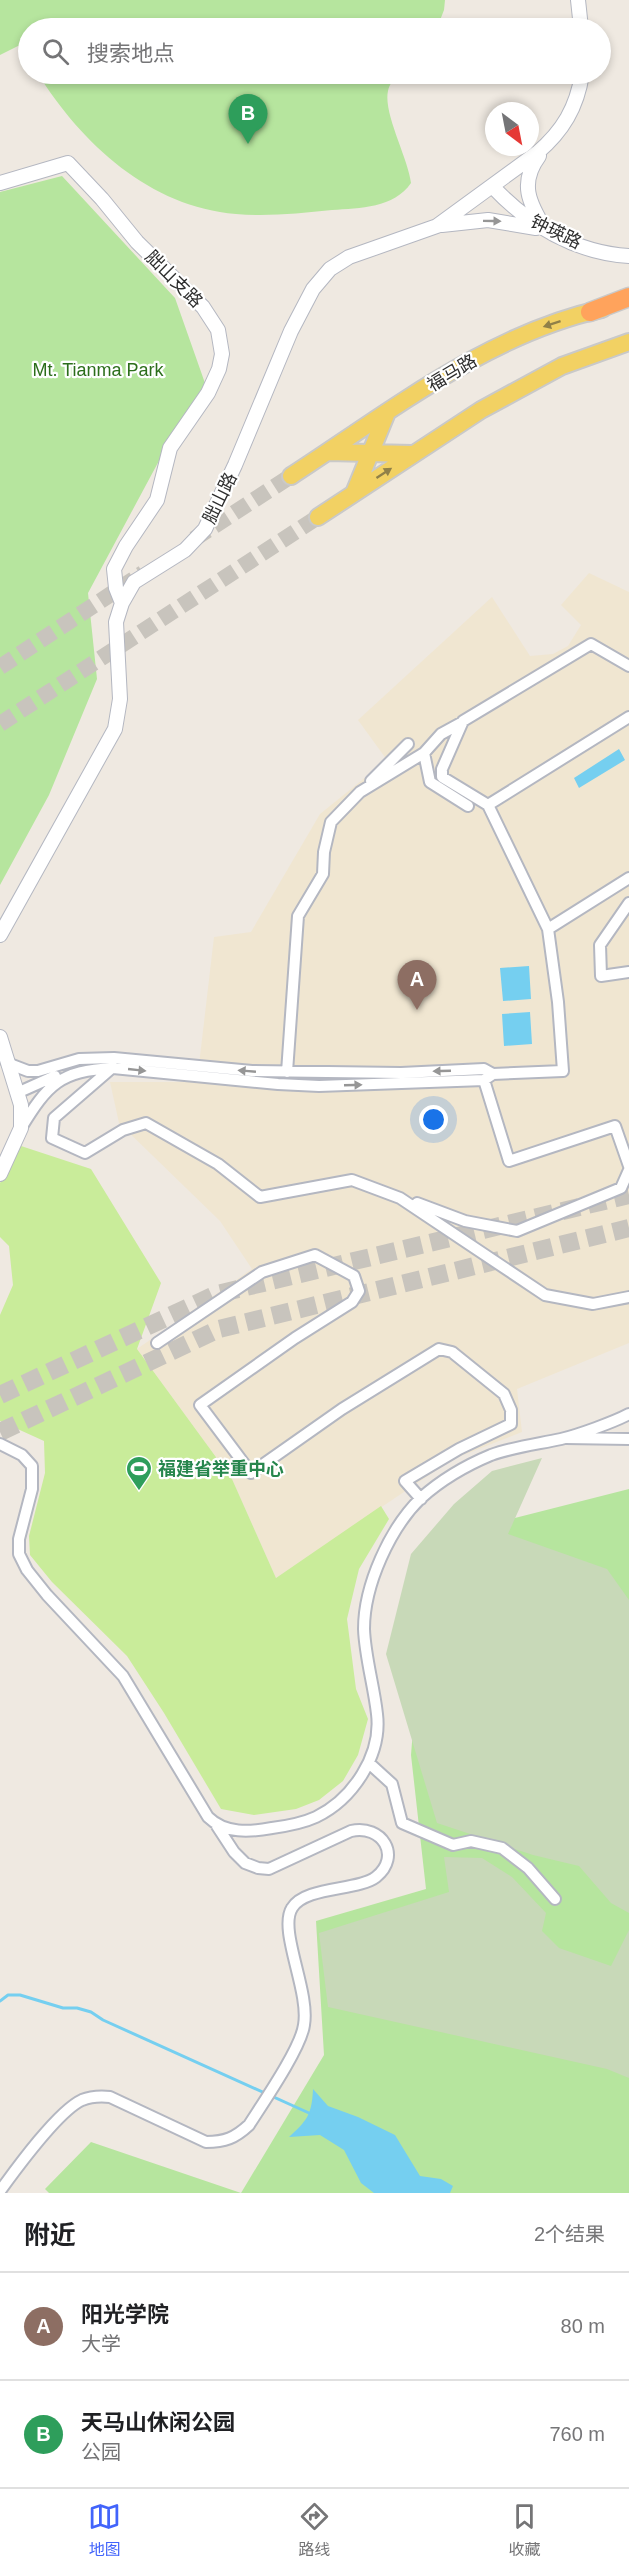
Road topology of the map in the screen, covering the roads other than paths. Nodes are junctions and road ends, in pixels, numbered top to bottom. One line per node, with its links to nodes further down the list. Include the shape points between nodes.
1 (578, 0): 2 (street)
2 (580, 18)
3 (580, 84): 4 (street, via 572,112)
4 (545, 147): 6 (street, 胐山路); 8 (street, via 530,172 527,192)
5 (0, 183): 21 (street, 胐山支路, via 68,163 137,242 203,307 218,330 222,354 219,369 208,393 170,448 157,500 114,569)
6 (493, 187): 7 (street, 胐山路); 8 (street, 钟瑛路, via 523,216)
7 (437, 226): 8 (street, one-way to 8, via 501,221); 21 (street, 胐山路, via 349,257 320,280 299,313 205,529 185,550 134,582)
8 (546, 230): 9 (street, 钟瑛路, via 595,250)
9 (629, 256)
10 (629, 297): 12 (highway)
11 (629, 303): 12 (main road, 福马路)
12 (590, 312): 14 (main road, 福马路, one-way to 14, via 547,325 483,354)
13 (629, 342): 17 (main road, via 562,366 481,410)
14 (386, 415): 15 (main road, 福马路); 16 (main road); 17 (main road, via 386,444 397,452)
15 (328, 452): 16 (main road); 18 (main road, 福马路); 19 (main road, via 343,456 353,466 357,479)
16 (370, 454): 17 (main road); 19 (main road)
17 (412, 454): 19 (main road, one-way to 17)
18 (291, 476)
19 (354, 493): 20 (main road)
20 (318, 517)
21 (122, 603): 33 (street, 胐山路, via 116,622 120,699 115,729)
22 (629, 666): 24 (street, via 591,644)
23 (629, 717): 28 (street)
24 (464, 721): 26 (street, via 441,734); 28 (street, via 442,777)
25 (408, 744): 27 (street)
26 (424, 753): 27 (street); 29 (street, via 430,782)
27 (360, 792): 39 (street, via 332,822 323,874 298,916)
28 (488, 805): 32 (street)
29 (468, 807)
30 (629, 878): 32 (street)
31 (629, 903): 34 (street, via 600,945 601,976)
32 (548, 929): 42 (street, via 563,1071)
33 (0, 935)
34 (629, 972)
35 (0, 1037): 36 (street)
36 (8, 1063): 38 (street, via 28,1071); 44 (street)
37 (114, 1063): 38 (street, via 79,1059); 41 (street); 48 (street, via 54,1118 52,1138 85,1153 123,1130 146,1123 219,1164 260,1197 352,1180)
38 (60, 1072): 44 (street); 45 (street)
39 (287, 1072): 40 (street); 41 (street, one-way to 41)
40 (326, 1073): 42 (street, one-way to 40, via 484,1070); 43 (street)
41 (223, 1074): 43 (street)
42 (489, 1077): 43 (street, one-way to 42); 46 (street, via 509,1161 615,1126)
43 (328, 1086)
44 (17, 1093): 45 (street)
45 (21, 1128): 47 (street)
46 (629, 1168): 48 (street, via 621,1188 517,1231 465,1221)
47 (0, 1174)
48 (400, 1198): 49 (street, via 544,1295 593,1304)
49 (629, 1297)
50 (157, 1343): 55 (street, via 262,1272 315,1255 354,1276 359,1291 352,1302 200,1405 251,1473 342,1409 439,1349 452,1352 504,1394 511,1410 511,1424 405,1481)
51 (629, 1414): 52 (street)
52 (565, 1438): 53 (street); 55 (street, via 490,1455)
53 (629, 1440)
54 (0, 1444): 57 (street, via 22,1455 32,1466 32,1489 19,1539 19,1554 27,1570 123,1676 208,1818)
55 (421, 1499): 56 (street, via 388,1544 372,1580 364,1628 377,1716)
56 (370, 1764): 57 (street, via 344,1796 317,1817 264,1829 230,1830); 58 (street, via 392,1784 402,1823 453,1845 471,1841 502,1848 528,1868)
57 (217, 1826): 59 (street, via 234,1852 258,1869 278,1867 351,1831 363,1829 376,1832 389,1855 375,1879 301,1898 292,1908 287,1929 304,1994 304,2027 249,2126 223,2142 206,2142 110,2097 97,2096 69,2109)
58 (555, 1899)
59 (0, 2191)

